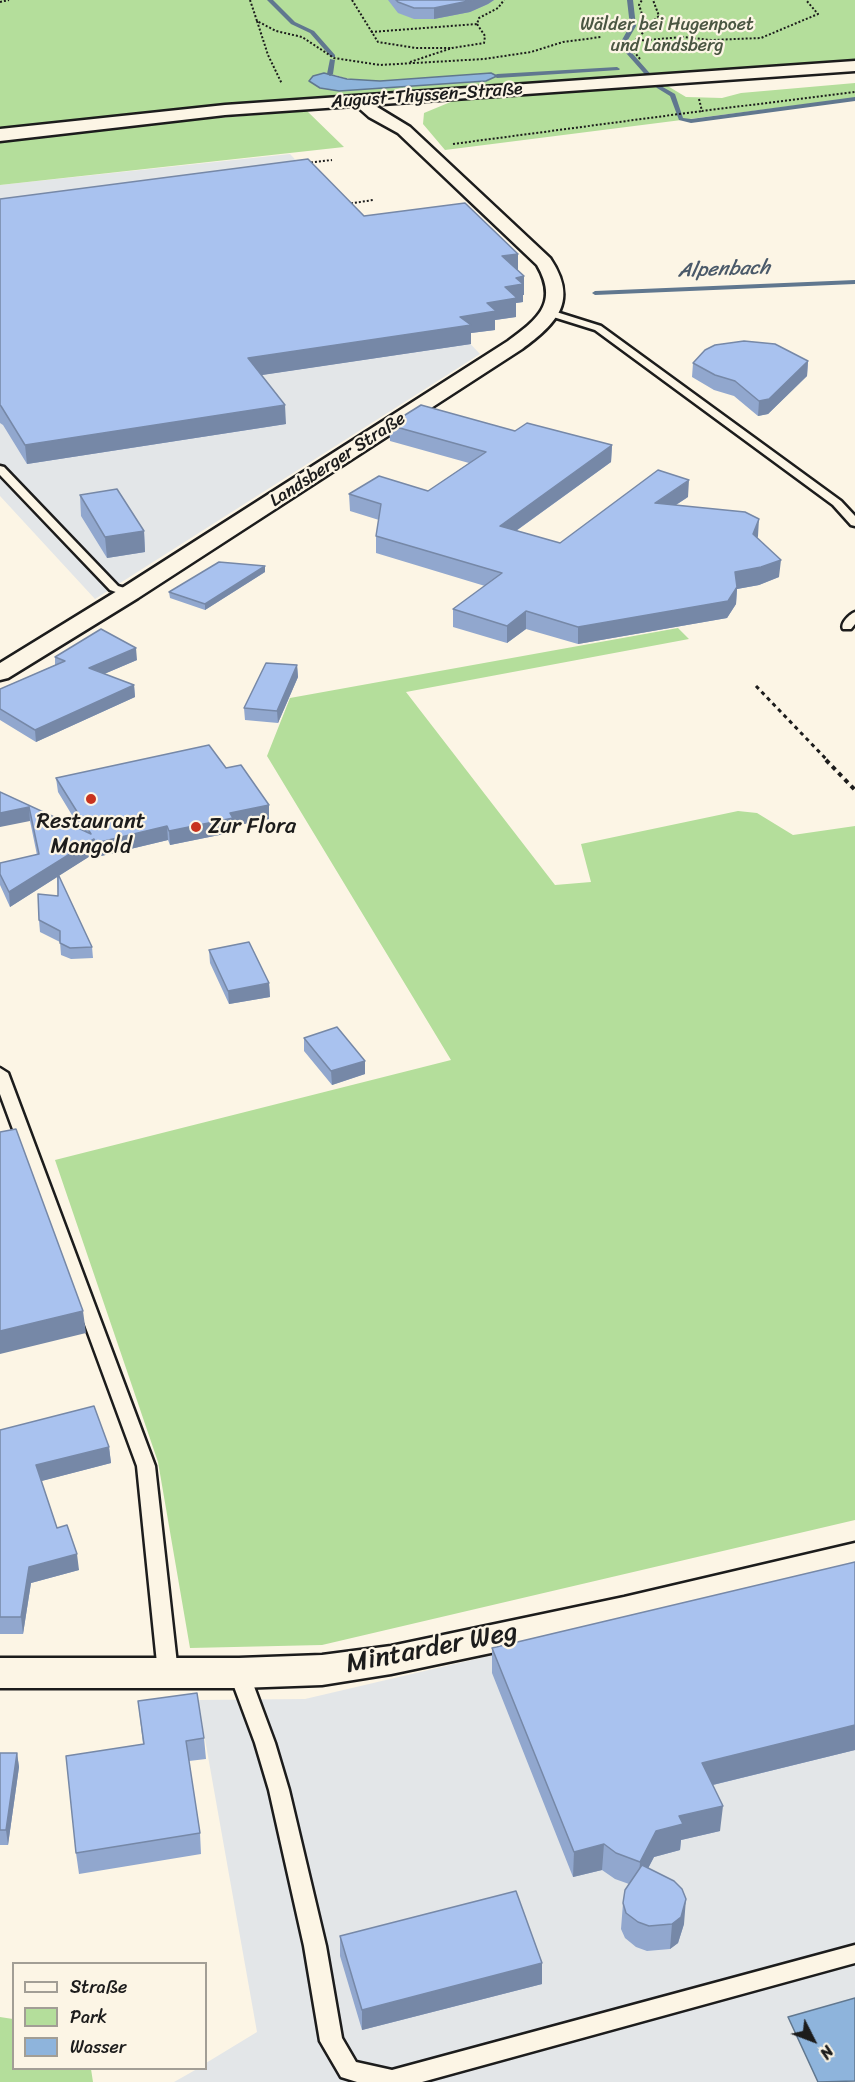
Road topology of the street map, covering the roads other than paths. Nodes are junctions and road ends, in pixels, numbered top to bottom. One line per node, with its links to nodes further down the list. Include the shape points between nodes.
1 (855, 66): 2 (main road, August-Thyssen-Straße)
2 (400, 98): 3 (main road, August-Thyssen-Straße); 4 (street, via 405,112)
3 (359, 101): 4 (street); 5 (main road, August-Thyssen-Straße)
4 (404, 130): 6 (street, via 544,262 558,289)
5 (0, 135)
6 (550, 313): 8 (lane, via 598,328 837,503); 9 (street, Landsberger Straße, via 542,325 515,345)
7 (0, 469): 9 (lane, via 114,588)
8 (855, 523)
9 (130, 594): 10 (street, Landsberger Straße)
10 (0, 673)
11 (0, 1073): 14 (lane, via 147,1466)
12 (855, 1556): 15 (street, Mintarder Weg, via 624,1611 391,1659 322,1670)
13 (0, 1673): 14 (street, Mintarder Weg)
14 (168, 1673): 15 (street, Mintarder Weg)
15 (239, 1673): 16 (lane, via 279,1790 315,1946 331,2041 349,2070 392,2080)
16 (855, 1954)

